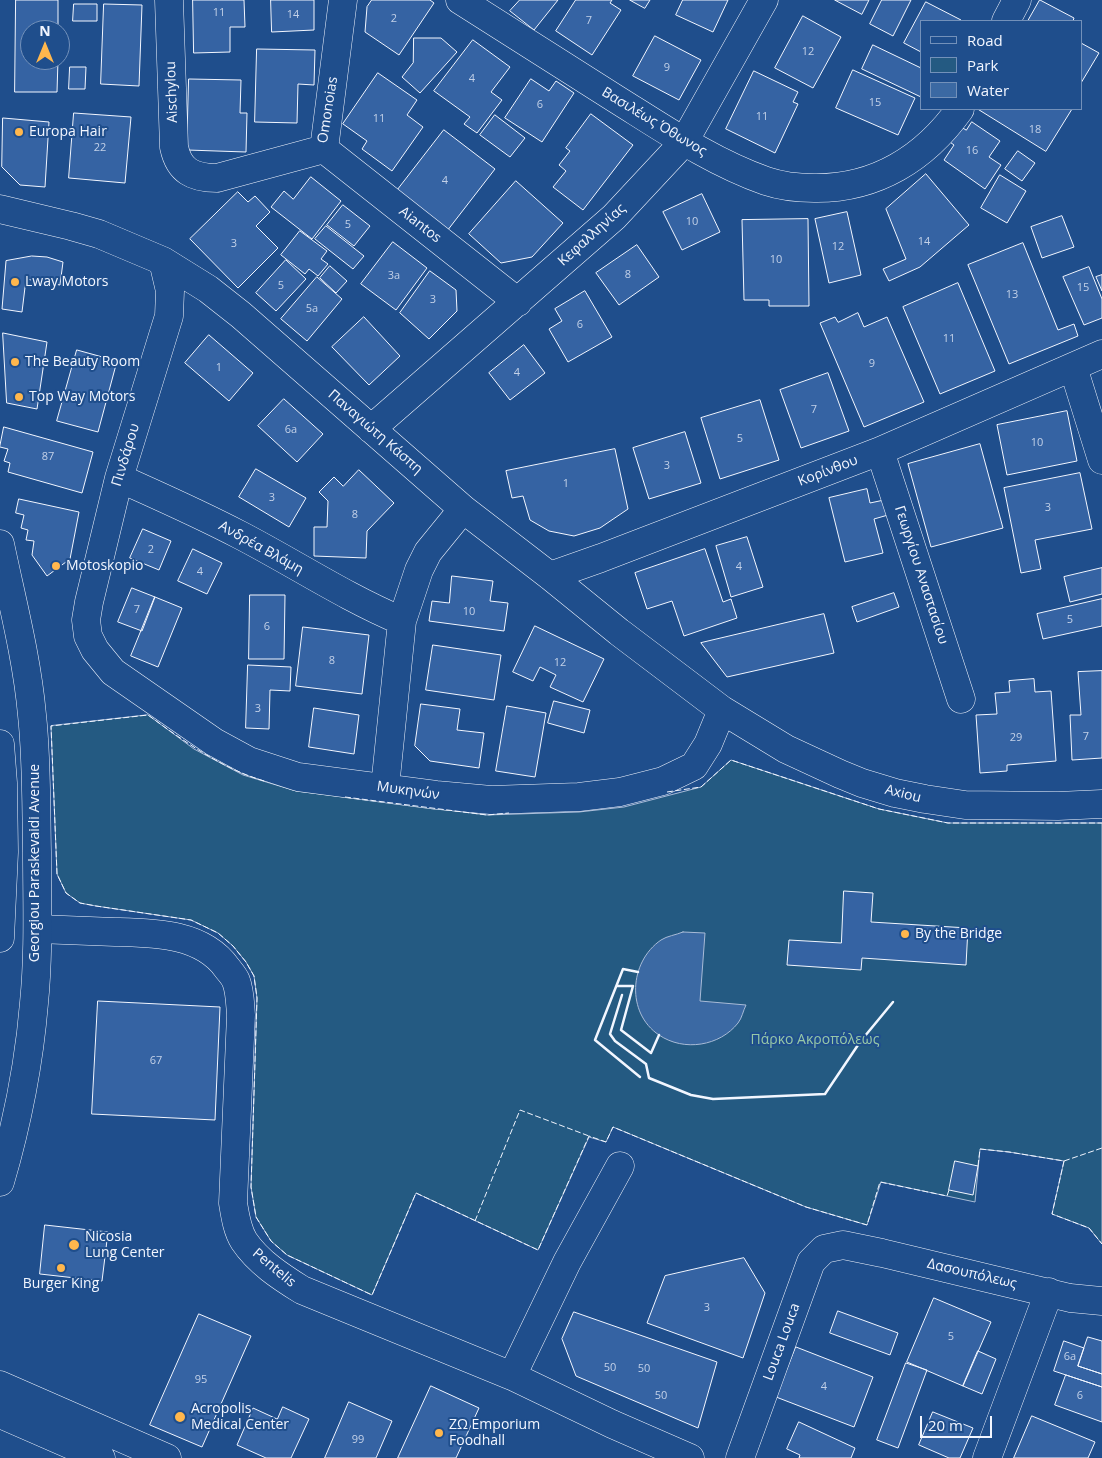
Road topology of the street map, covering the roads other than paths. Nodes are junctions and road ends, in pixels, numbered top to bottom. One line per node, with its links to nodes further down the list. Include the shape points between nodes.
1 (168, 0): 10 (street, Aischylou, via 174,146 176,158 183,168)
2 (343, 0): 9 (street, Omonoias)
3 (460, 0): 8 (street, Βασιλέως Όθωνος)
4 (764, 0): 8 (street, Κεφαλληνίας)
5 (1017, 0): 6 (street)
6 (1007, 20)
7 (959, 110): 8 (street, Βασιλέως Όθωνος, via 938,137 900,166 871,180 823,188 766,181)
8 (684, 142): 13 (street, Κεφαλληνίας, via 614,216)
9 (324, 149): 10 (street, Omonoias, via 217,178); 13 (street, Aiantos)
10 (195, 175)
11 (0, 209): 12 (street, Παναγιώτη Κάσπη, via 99,234)
12 (163, 260): 16 (street, Παναγιώτη Κάσπη, via 241,315); 19 (street, Πινδάρου, via 170,290 168,316)
13 (518, 302): 16 (street, Κεφαλληνίας)
14 (1102, 354): 15 (street, Κορίνθου)
15 (1073, 366): 17 (street, Κορίνθου); 18 (street)
16 (371, 429): 20 (street, Παναγιώτη Κάσπη)
17 (880, 451): 22 (street, Κορίνθου); 25 (street, Γεωργίου Αναστασίου)
18 (1102, 460)
19 (119, 478): 23 (street, Ανδρέα Βλάμη, via 241,535 373,609); 24 (street, Πινδάρου, via 86,620 88,636)
20 (463, 509): 22 (street, Παναγιώτη Κάσπη); 23 (street, via 428,552)
21 (0, 544): 30 (street, Georgiou Paraskevaidi Avenue, via 20,637 32,716)
22 (550, 576): 26 (street, Παναγιώτη Κάσπη)
23 (402, 621): 28 (street)
24 (95, 650): 28 (street, Μυκηνών, via 113,672 214,742 249,762 298,777)
25 (961, 699)
26 (722, 710): 28 (street, Μυκηνών, via 708,744 694,766 663,781 620,792 491,800); 29 (street, Axiou, via 786,749 855,780 895,793 965,805)
27 (0, 744): 31 (street, via 4,852)
28 (385, 788)
29 (1102, 804)
30 (38, 930): 33 (street, Georgiou Paraskevaidi Avenue, via 28,1063); 37 (street, Pentelis, via 183,938 203,946 220,959 236,980 240,999 233,1203 244,1240 260,1260 302,1290)
31 (0, 938)
32 (620, 1166): 37 (street)
33 (0, 1182)
34 (843, 1245): 35 (street, Δασουπόλεως); 43 (street, Louca Louca, via 824,1249 811,1262)
35 (1049, 1292): 36 (street, Δασουπόλεως); 44 (street)
36 (1102, 1301)
37 (512, 1376): 42 (street, Pentelis)
38 (0, 1385): 41 (street)
39 (0, 1414): 40 (street)
40 (101, 1458)
41 (167, 1458)
42 (690, 1458)
43 (740, 1458)
44 (987, 1458)

